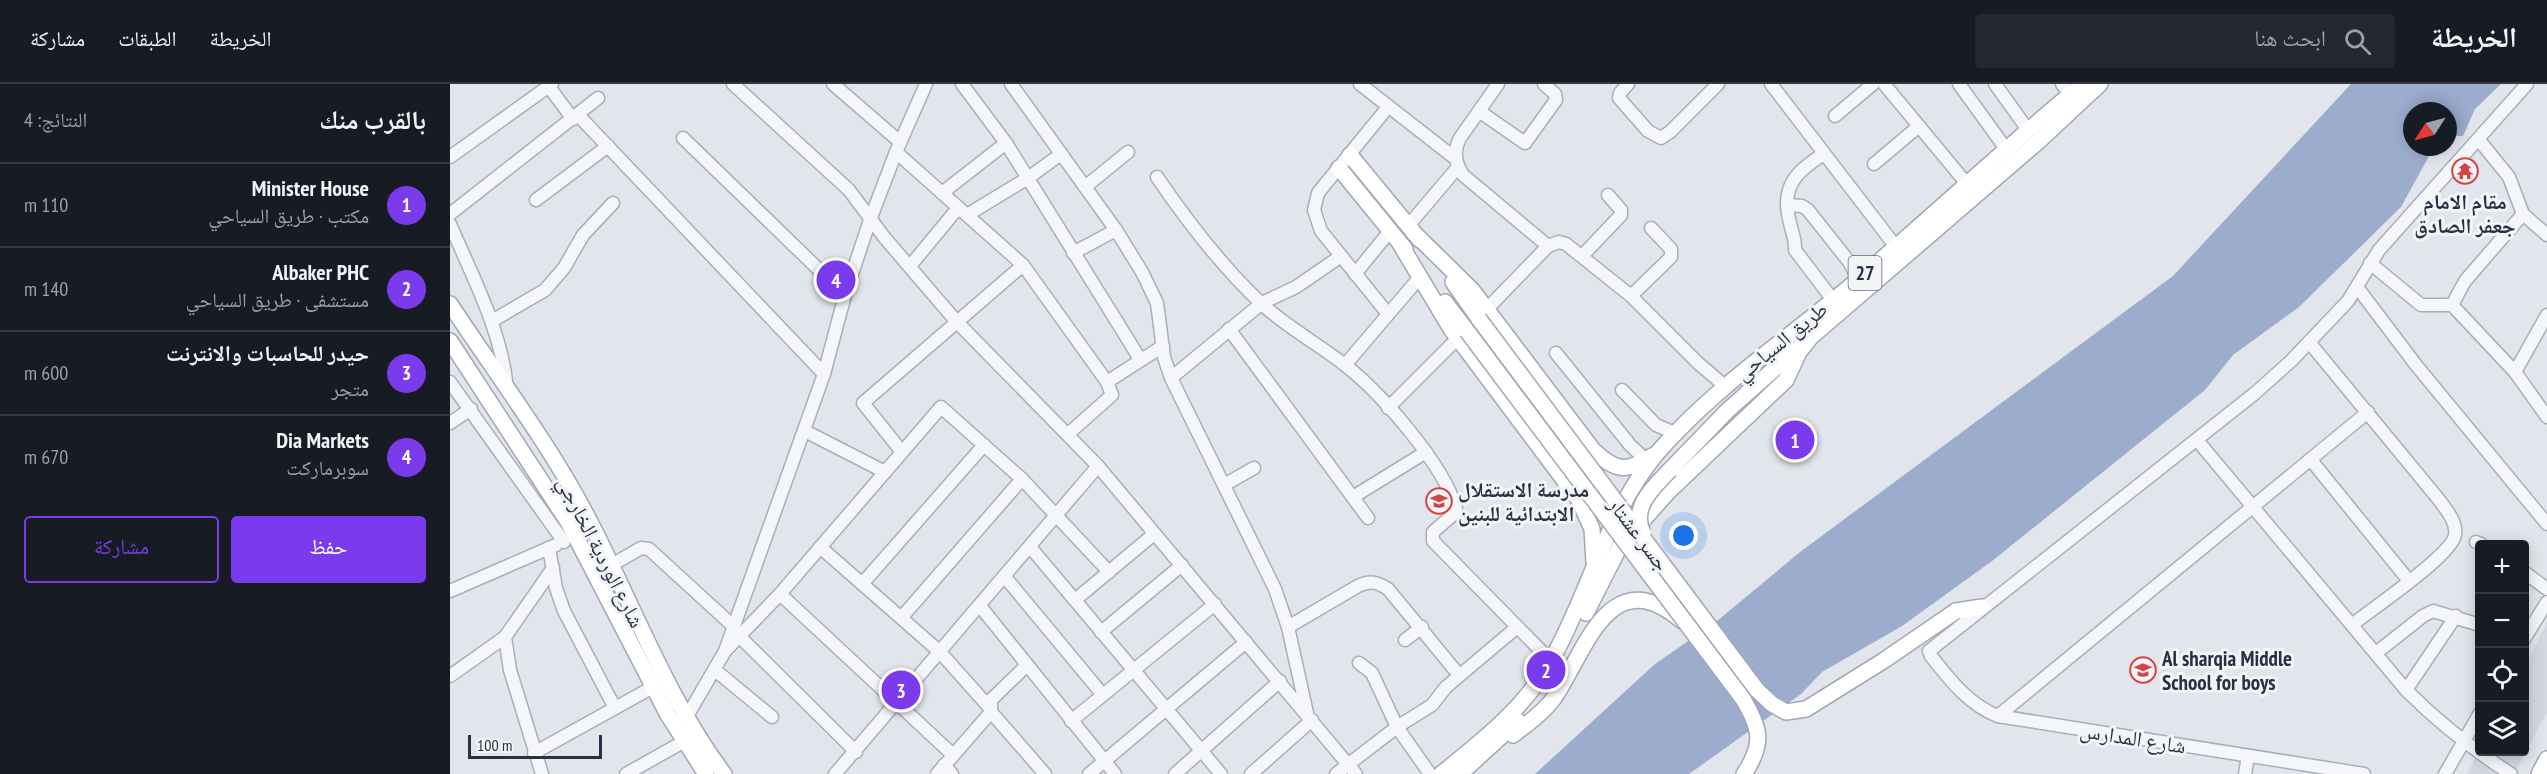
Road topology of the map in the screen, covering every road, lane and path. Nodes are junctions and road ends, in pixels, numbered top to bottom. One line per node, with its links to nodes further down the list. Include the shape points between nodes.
1 (733, 84): 54 (street, via 843,184)
2 (833, 84): 32 (street)
3 (962, 84): 30 (street)
4 (1011, 84): 35 (street)
5 (1360, 84): 22 (street)
6 (1498, 84): 23 (street)
7 (1544, 84): 23 (street, via 1556,94 1556,100 1525,143)
8 (1628, 84): 9 (street, via 1619,98 1648,131 1660,138)
9 (1718, 84)
10 (1772, 84): 36 (street)
11 (1873, 84): 24 (street)
12 (1884, 84): 26 (street)
13 (1959, 84): 33 (street)
14 (1995, 84): 27 (street)
15 (2083, 84): 20 (main road, طريق السياحي / 27)
16 (2100, 84): 86 (main road, طريق السياحي / 27)
17 (2527, 84): 29 (street)
18 (551, 85): 25 (street); 38 (street)
19 (923, 86): 32 (street)
20 (2066, 89): 27 (main road, طريق السياحي / 27)
21 (598, 98): 25 (street)
22 (1389, 107): 37 (street); 39 (street)
23 (1479, 111): 39 (street, via 1456,146)
24 (1835, 116)
25 (575, 117): 31 (street); 52 (street)
26 (1919, 126): 40 (street); 44 (street)
27 (2028, 130): 33 (main road, طريق السياحي / 27)
28 (683, 138): 73 (street)
29 (2479, 140): 53 (street, via 2509,177); 66 (street)
30 (1006, 143): 43 (street); 46 (street)
31 (608, 146): 48 (street); 94 (street)
32 (898, 147): 46 (street); 54 (street)
33 (2006, 149): 44 (main road, طريق السياحي / 27)
34 (1128, 152): 45 (street)
35 (1061, 154): 43 (street); 45 (street)
36 (1824, 154): 50 (street, via 1794,177); 62 (street)
37 (1350, 155): 41 (street); 57 (main road)
38 (450, 157)
39 (1457, 163): 57 (street); 61 (street, via 1470,181)
40 (1874, 164)
41 (1339, 168): 60 (main road); 65 (street, via 1318,193 1314,210 1316,221)
42 (1157, 177): 76 (street, via 1203,243)
43 (1028, 178): 51 (street); 63 (street)
44 (1967, 184): 62 (main road, طريق السياحي / 27)
45 (1084, 187): 58 (street)
46 (942, 193): 51 (street)
47 (1608, 195): 64 (street, via 1621,215)
48 (536, 200)
49 (613, 203): 82 (street, via 583,235 564,268 545,290)
50 (1788, 205): 71 (street, via 1808,210); 75 (street, via 1790,225 1797,240 1795,250)
51 (963, 211): 67 (street); 68 (street)
52 (450, 214)
53 (2523, 214): 59 (street); 78 (street, via 2466,281)
54 (870, 220): 68 (street); 73 (street)
55 (450, 224): 82 (street)
56 (1651, 228): 74 (street, via 1671,249 1671,257)
57 (1411, 229): 80 (main road)
58 (1116, 230): 63 (street); 89 (street, via 1157,303)
59 (2547, 235)
60 (1394, 236): 69 (street); 70 (main road); 85 (main road)
61 (1548, 246): 64 (street, via 1559,242); 80 (street)
62 (1896, 247): 71 (main road, طريق السياحي / 27)
63 (1073, 253): 91 (street)
64 (1583, 255): 74 (street)
65 (1341, 256): 69 (street); 76 (street, via 1296,287)
66 (2370, 263): 72 (street); 78 (street, via 2421,305)
67 (1023, 265): 83 (street); 97 (street)
68 (910, 266): 83 (street)
69 (1355, 274): 79 (street)
70 (1420, 277): 79 (street); 85 (main road)
71 (1858, 279): 75 (main road, طريق السياحي / 27)
72 (2357, 287): 88 (street); 126 (street)
73 (845, 295): 94 (street)
74 (1631, 296): 98 (street)
75 (1833, 300): 98 (main road, طريق السياحي / 27)
76 (1262, 303): 84 (street); 92 (street)
77 (450, 304): 100 (main road, شارع الوردية الخارجي)
78 (2452, 305): 93 (street)
79 (1388, 314): 92 (street)
80 (1483, 314): 113 (main road, via 1608,464 1631,467); 132 (main road, جسر عشتار, bridge)
81 (2547, 315): 93 (street)
82 (492, 321): 100 (street)
83 (956, 321): 107 (street); 111 (street, via 862,402)
84 (1229, 329): 95 (street); 120 (street)
85 (1462, 335): 101 (street); 140 (main road, via 1579,500 1595,545); 161 (main road, جسر عشتار, bridge)
86 (1811, 337): 132 (main road, bridge, via 1727,411 1643,500 1640,527); 217 (main road, طريق السياحي / 27, via 1799,351 1786,380 1716,444 1620,546 1559,667 1538,700)
87 (450, 341): 125 (main road, شارع الوردية الخارجي)
88 (2309, 342): 103 (street); 109 (street)
89 (1162, 346): 91 (street); 95 (street)
90 (1556, 353): 113 (street, via 1630,445)
91 (1140, 359): 97 (street)
92 (1344, 365): 101 (street)
93 (2515, 372): 104 (street)
94 (824, 374): 106 (street)
95 (1171, 378): 119 (street)
96 (450, 382): 102 (street)
97 (1107, 382): 107 (street, via 1112,395)
98 (1725, 386): 108 (main road, طريق السياحي / 27)
99 (1622, 390): 108 (street, via 1656,425)
100 (508, 392): 123 (main road, شارع الوردية الخارجي)
101 (1388, 408): 112 (street)
102 (471, 409): 105 (street); 128 (street)
103 (2367, 412): 114 (street); 141 (street, via 2440,501 2456,532 2447,550)
104 (2547, 417)
105 (450, 423)
106 (805, 431): 117 (street); 155 (street)
107 (1068, 434): 115 (street)
108 (1677, 434): 113 (main road, طريق السياحي / 27)
109 (2197, 440): 121 (street); 150 (street)
110 (984, 445): 111 (street, via 941,407); 118 (street); 142 (street)
111 (902, 452): 117 (street)
112 (1426, 452): 120 (street); 158 (street, via 1456,508 1433,532 1433,541)
113 (1652, 458): 140 (main road, via 1611,529)
114 (2311, 460): 121 (street); 141 (street)
115 (1098, 466): 122 (street); 127 (street)
116 (1254, 468): 119 (street)
117 (885, 472): 129 (street)
118 (1022, 479): 122 (street); 152 (street)
119 (1224, 485): 156 (street, via 1275,590)
120 (1353, 497): 124 (street)
121 (2253, 508): 154 (street); 184 (street)
122 (1057, 516): 131 (street); 137 (street)
123 (587, 517): 125 (main road, via 582,530 577,531); 134 (main road, شارع الوردية الخارجي)
124 (1368, 518)
125 (568, 522): 128 (main road, شارع الوردية الخارجي)
126 (2547, 524)
127 (1154, 534): 135 (street); 137 (street)
128 (570, 539): 130 (street); 133 (main road, شارع الوردية الخارجي)
129 (820, 547): 142 (street); 145 (street)
130 (549, 548): 136 (street); 144 (street)
131 (1030, 548): 139 (street); 146 (street)
132 (1653, 551): 150 (main road, جسر عشتار, bridge, via 1758,690 1780,709 1792,712 1818,703 1956,611)
133 (588, 560): 134 (main road, via 594,551); 177 (main road, شارع الوردية الخارجي)
134 (609, 562): 155 (street, via 641,548 649,549); 187 (main road, شارع الوردية الخارجي)
135 (1182, 565): 148 (street); 160 (street)
136 (553, 568): 162 (street); 181 (street, via 564,611)
137 (1109, 572): 146 (street)
138 (2529, 576): 143 (street)
139 (1005, 577): 149 (street); 179 (street)
140 (1590, 580): 169 (main road)
141 (2409, 581): 154 (street)
142 (862, 584): 152 (street)
143 (2547, 589)
144 (450, 591)
145 (780, 594): 163 (street); 180 (street)
146 (1075, 600): 160 (street)
147 (2547, 602): 159 (street)
148 (1215, 604): 165 (street); 173 (street)
149 (980, 606): 167 (street); 171 (street)
150 (1982, 608): 184 (street, شارع المدارس, via 1929,651 1978,707)
151 (2456, 616): 153 (street); 168 (street, via 2428,612); 178 (street)
152 (902, 617): 167 (street)
153 (2475, 623)
154 (2353, 624): 168 (street)
155 (732, 625): 166 (street)
156 (1288, 627): 157 (street, via 1368,581 1388,589); 186 (street)
157 (1422, 627): 164 (street); 174 (street)
158 (1516, 627): 169 (street); 174 (street)
159 (2529, 631)
160 (1101, 632): 173 (street)
161 (1695, 634): 217 (main road, bridge, via 1659,605 1632,601 1618,605 1601,618 1553,699); 218 (main road, جسر عشتار, bridge, via 1743,699 1758,728 1756,751)
162 (505, 637): 175 (street); 195 (street, via 510,670)
163 (740, 637): 166 (street); 193 (street)
164 (1405, 640)
165 (1246, 642): 176 (street); 182 (street)
166 (725, 651): 172 (street)
167 (940, 652): 180 (street); 183 (street)
168 (2376, 654): 178 (street)
169 (1551, 662): 216 (main road, via 1519,707)
170 (1359, 663): 190 (street, via 1372,673)
171 (1027, 665): 183 (street, via 991,700); 188 (street)
172 (715, 670): 185 (street); 187 (street)
173 (1134, 671): 179 (street); 182 (street)
174 (1459, 675): 190 (street, via 1432,705)
175 (450, 676)
176 (1280, 681): 186 (street); 194 (street)
177 (653, 687): 181 (street); 191 (main road, شارع الوردية الخارجي)
178 (2406, 690): 192 (street)
179 (1103, 695): 188 (street)
180 (898, 702): 193 (street); 196 (street)
181 (615, 708): 195 (street)
182 (1165, 709): 194 (street); 199 (street)
183 (990, 710): 196 (street); 207 (street)
184 (1998, 716): 197 (street, شارع المدارس)
185 (772, 717)
186 (1310, 717): 200 (street); 212 (street)
187 (686, 718): 205 (main road, شارع الوردية الخارجي)
188 (1071, 721): 199 (street)
189 (2475, 721): 192 (street)
190 (1397, 727): 200 (street); 215 (street)
191 (683, 742): 203 (street); 204 (main road, شارع الوردية الخارجي)
192 (2462, 742): 221 (street); 222 (street)
193 (856, 752): 206 (street)
194 (1201, 752): 210 (street); 211 (street)
195 (534, 753): 202 (street)
196 (952, 753): 201 (street)
197 (2248, 756): 219 (street); 220 (street, شارع المدارس)
198 (2547, 759): 223 (main road)
199 (1104, 760): 208 (street); 209 (street)
200 (1347, 763): 213 (street); 214 (street)
201 (944, 771)
202 (542, 774)
203 (626, 774)
204 (706, 774)
205 (724, 774)
206 (835, 774)
207 (1045, 774)
208 (1089, 774)
209 (1115, 774)
210 (1175, 774)
211 (1221, 774)
212 (1251, 774)
213 (1336, 774)
214 (1356, 774)
215 (1430, 774)
216 (1441, 774)
217 (1462, 774)
218 (1744, 774)
219 (2245, 774)
220 (2364, 774)
221 (2445, 774)
222 (2511, 774)
223 (2539, 774)

